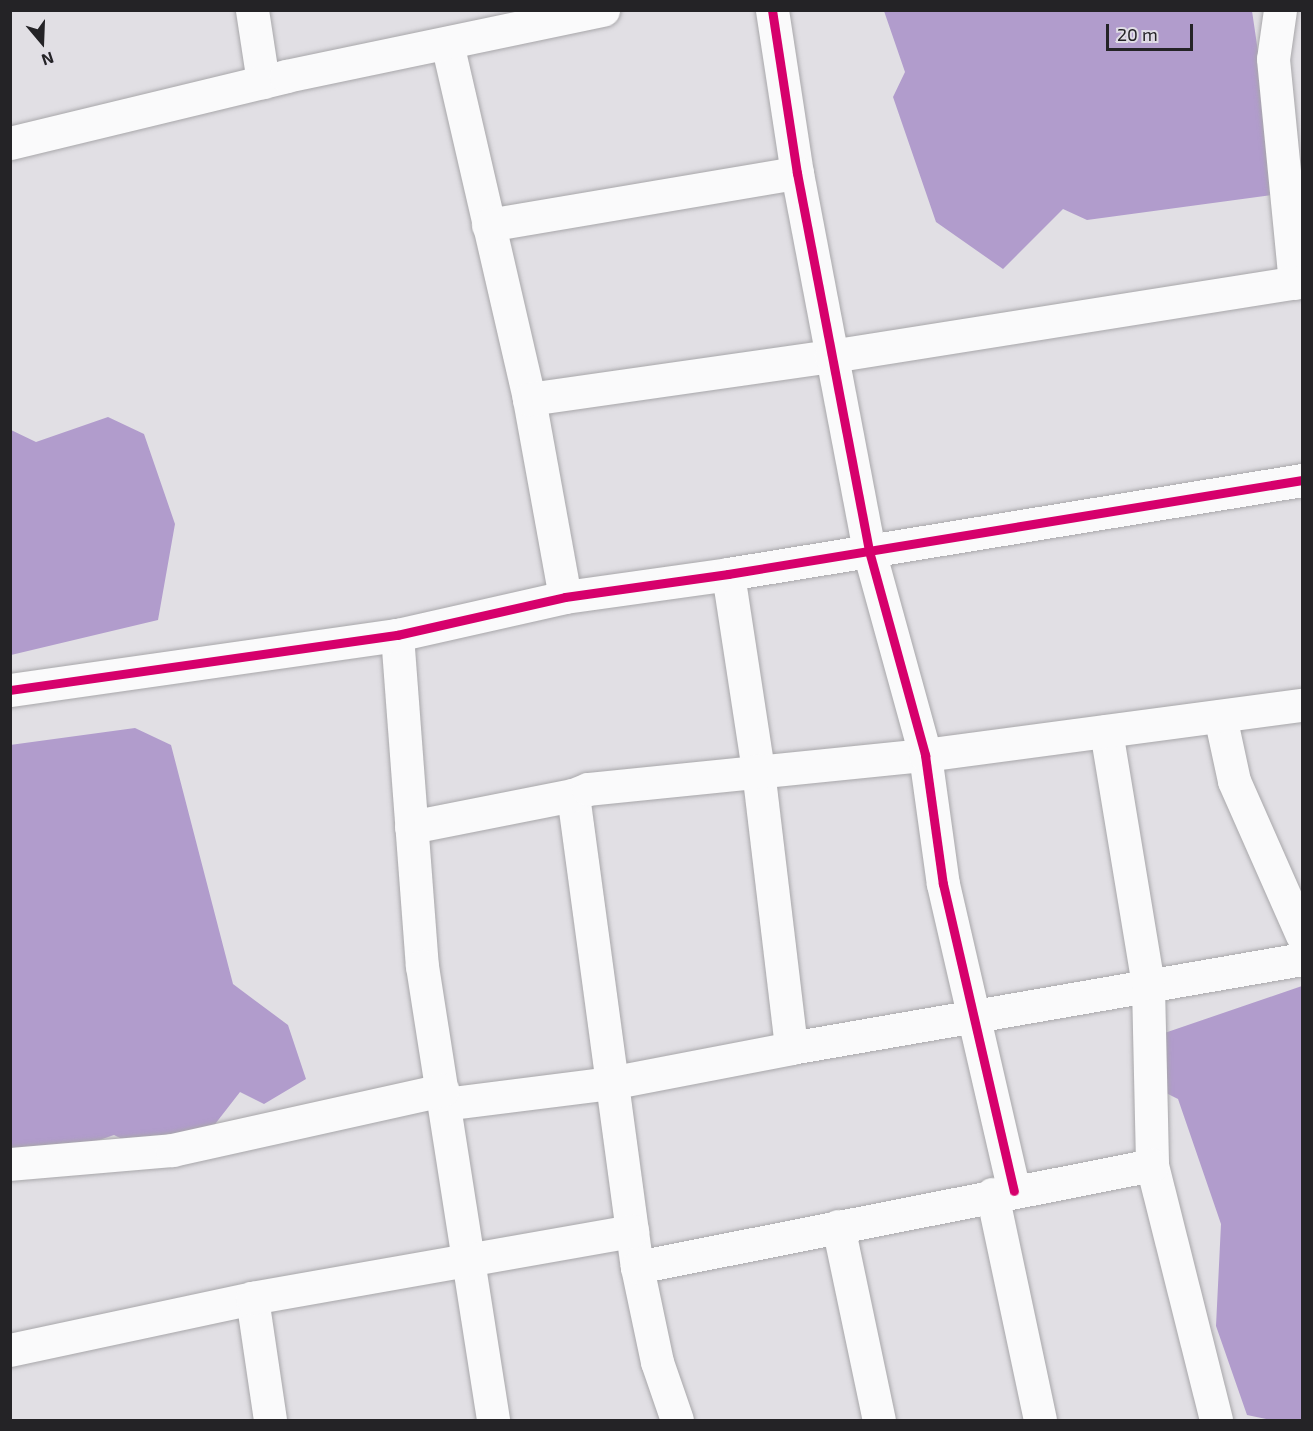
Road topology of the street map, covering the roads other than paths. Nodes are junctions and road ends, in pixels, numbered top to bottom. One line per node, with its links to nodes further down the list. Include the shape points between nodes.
1 (252, 10): 6 (street)
2 (603, 10): 5 (street)
3 (772, 10): 8 (street)
4 (1280, 10): 10 (street, via 1273,58)
5 (447, 43): 6 (street); 9 (street)
6 (263, 82): 7 (street)
7 (10, 143)
8 (797, 173): 9 (street); 11 (street)
9 (488, 225): 12 (street)
10 (1299, 282): 11 (street)
11 (831, 356): 12 (street); 14 (street)
12 (528, 399): 16 (street)
13 (1302, 480): 14 (street)
14 (869, 551): 15 (street); 22 (street)
15 (728, 574): 16 (street); 23 (street)
16 (565, 597): 17 (street)
17 (397, 635): 18 (street); 25 (street)
18 (10, 690)
19 (1302, 705): 20 (street)
20 (1220, 716): 21 (street); 26 (street, via 1234,781)
21 (1106, 731): 22 (street); 28 (street)
22 (926, 755): 23 (street); 29 (street, via 943,884)
23 (758, 770): 24 (street, via 588,789); 30 (street)
24 (573, 795): 25 (street); 31 (street, via 598,961)
25 (411, 827): 32 (street, via 422,966)
26 (1302, 935)
27 (1302, 959): 28 (street)
28 (1148, 986): 29 (street); 34 (street)
29 (973, 1019): 30 (street); 35 (street)
30 (791, 1048): 31 (street)
31 (610, 1083): 32 (street); 37 (street)
32 (443, 1097): 33 (street, via 172,1150); 38 (street)
33 (10, 1164)
34 (1152, 1165): 35 (street); 47 (street)
35 (1003, 1192): 36 (street); 46 (street)
36 (838, 1226): 39 (street); 45 (street)
37 (632, 1231): 38 (street); 39 (street)
38 (467, 1260): 40 (street); 43 (street)
39 (637, 1267): 44 (street, via 657,1362)
40 (252, 1298): 41 (street); 42 (street)
41 (10, 1350)
42 (270, 1420)
43 (493, 1420)
44 (677, 1420)
45 (879, 1420)
46 (1040, 1420)
47 (1216, 1420)

